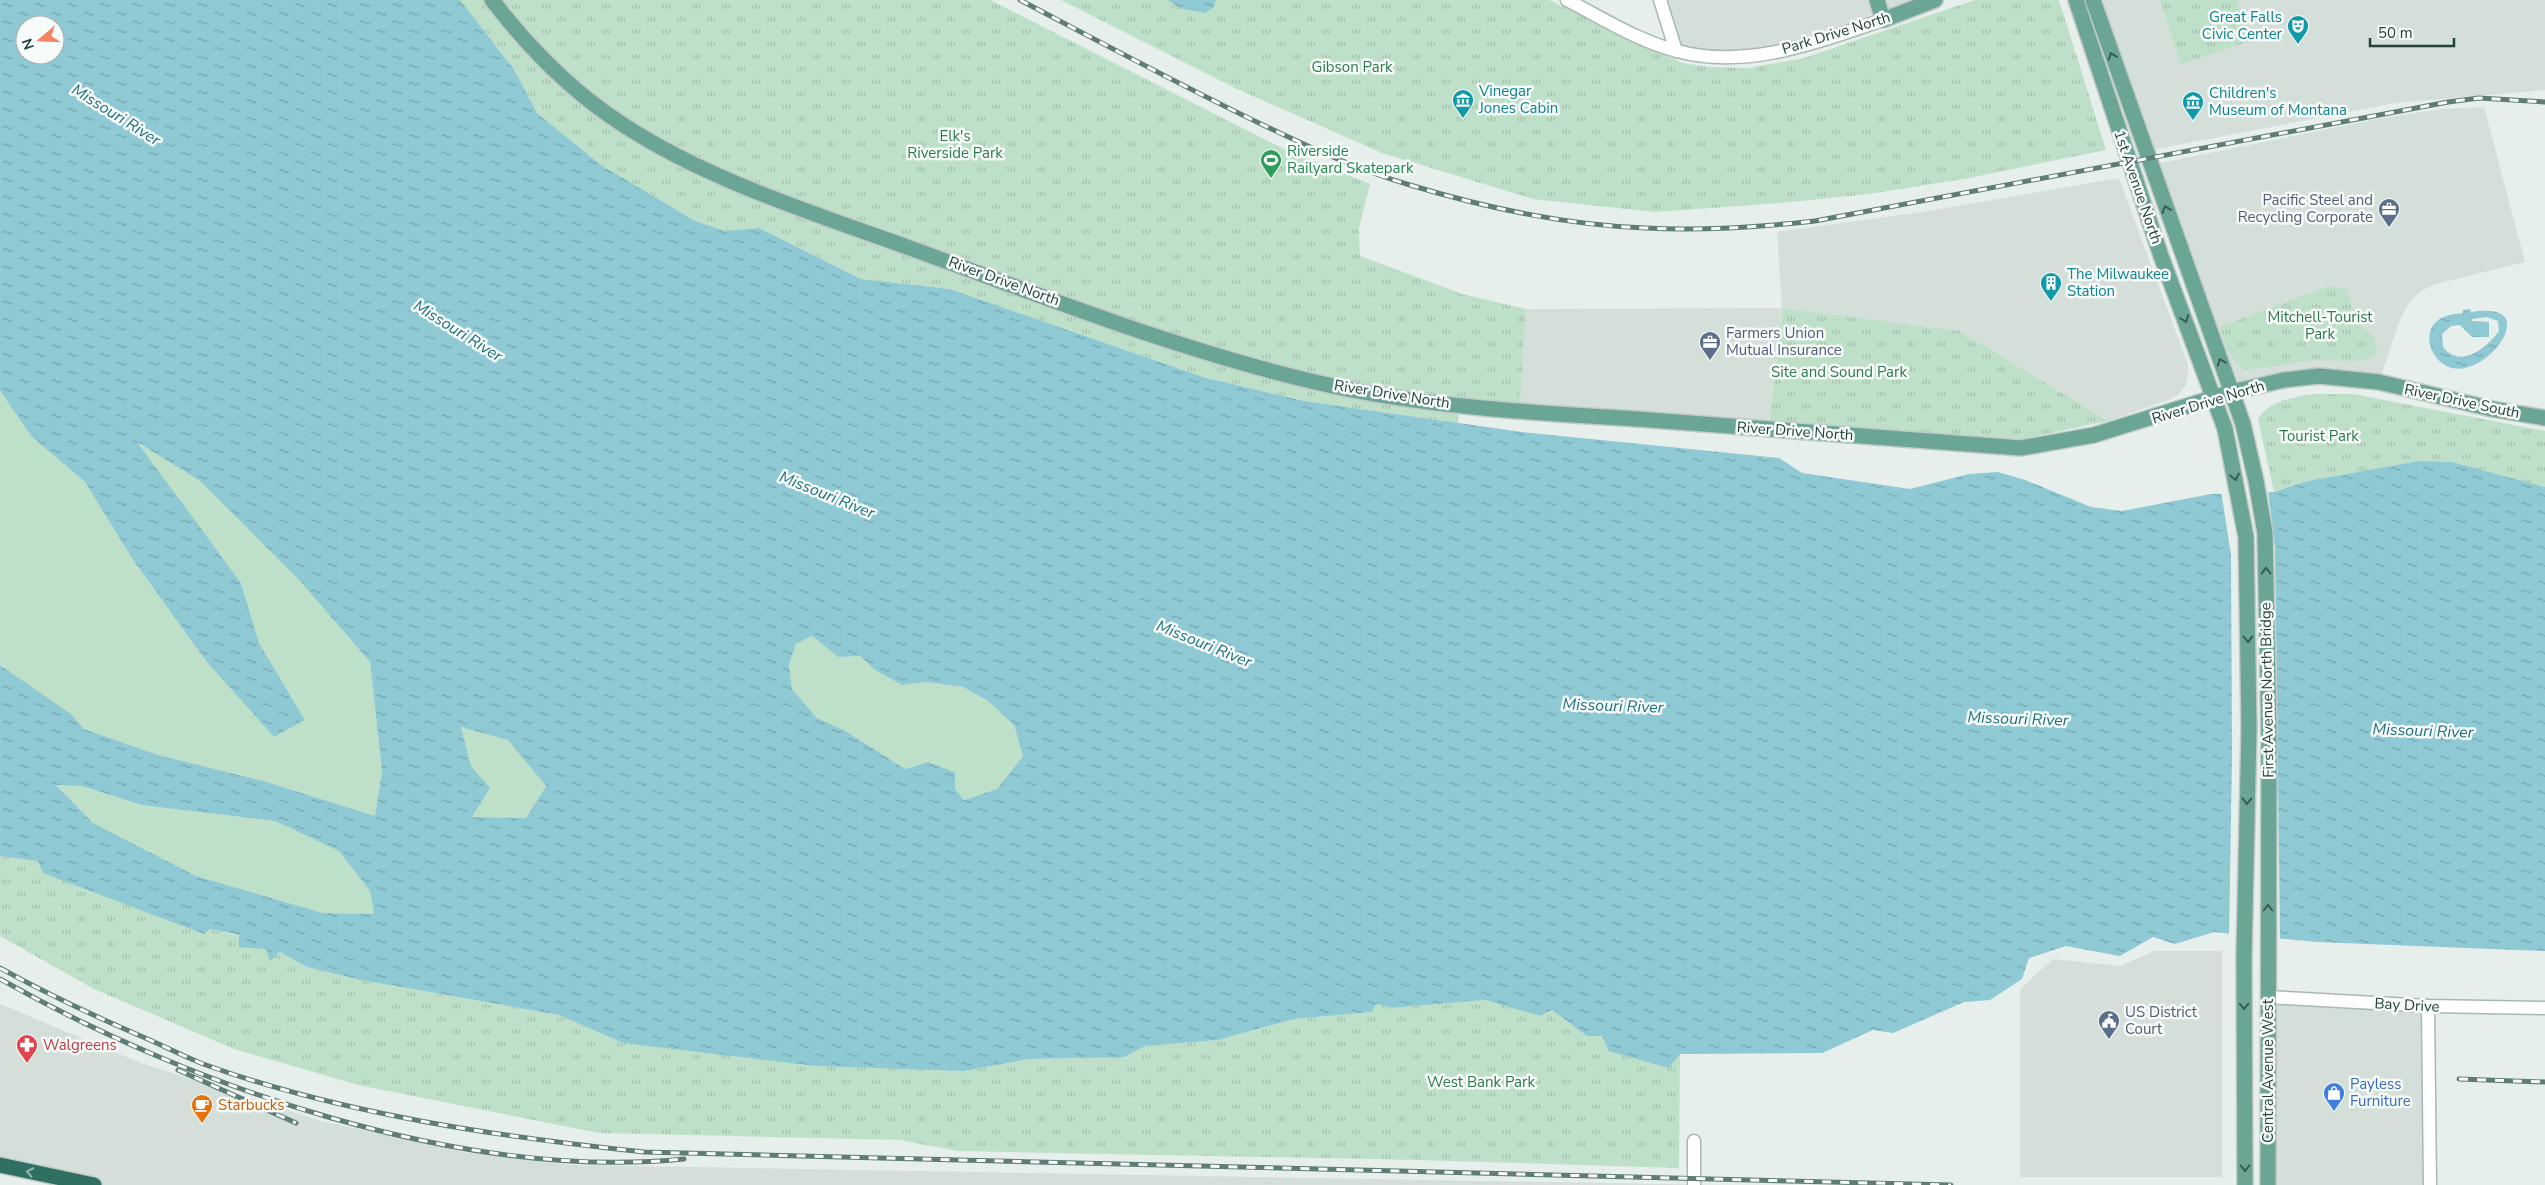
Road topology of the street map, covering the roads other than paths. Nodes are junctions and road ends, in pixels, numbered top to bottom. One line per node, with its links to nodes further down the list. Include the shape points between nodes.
1 (492, 0): 12 (main road, River Drive North, via 526,42 572,87 622,125 699,165 819,215 1137,328 1315,382 1388,396 1536,412 2021,448 2094,435)
2 (1567, 0): 9 (street, Park Drive North, via 1635,35)
3 (1660, 0): 9 (street)
4 (1876, 0): 8 (main road)
5 (1935, 0): 8 (main road, Park Drive North)
6 (2093, 0): 11 (main road, 1st Avenue North, one-way to 6)
7 (2076, 3): 12 (main road, 1st Avenue North, one-way to 12, via 2161,256)
8 (1883, 20): 9 (street, Park Drive North, via 1787,51 1712,58)
9 (1676, 51)
10 (2379, 382): 11 (main road, River Drive North, via 2319,376); 13 (main road, River Drive South)
11 (2232, 392): 12 (main road, River Drive North); 14 (main road, 1st Avenue North)
12 (2215, 397): 15 (main road, 1st Avenue North)
13 (2545, 418)
14 (2243, 424): 17 (main road, First Avenue North Bridge, one-way to 14, via 2269,738 2265,533)
15 (2225, 429): 16 (main road, First Avenue North Bridge, one-way to 16, via 2246,537 2249,728)
16 (2244, 957): 25 (main road, Central Avenue West, one-way to 25)
17 (2268, 957): 18 (main road, Central Avenue West)
18 (2268, 997): 19 (street, Bay Drive); 26 (main road, Central Avenue West)
19 (2428, 1006): 20 (street, Bay Drive); 27 (street)
20 (2545, 1008)
21 (1694, 1141): 24 (street)
22 (0, 1166): 23 (highway, one-way to 22)
23 (94, 1185)
24 (1694, 1185)
25 (2245, 1185)
26 (2268, 1185)
27 (2430, 1185)

